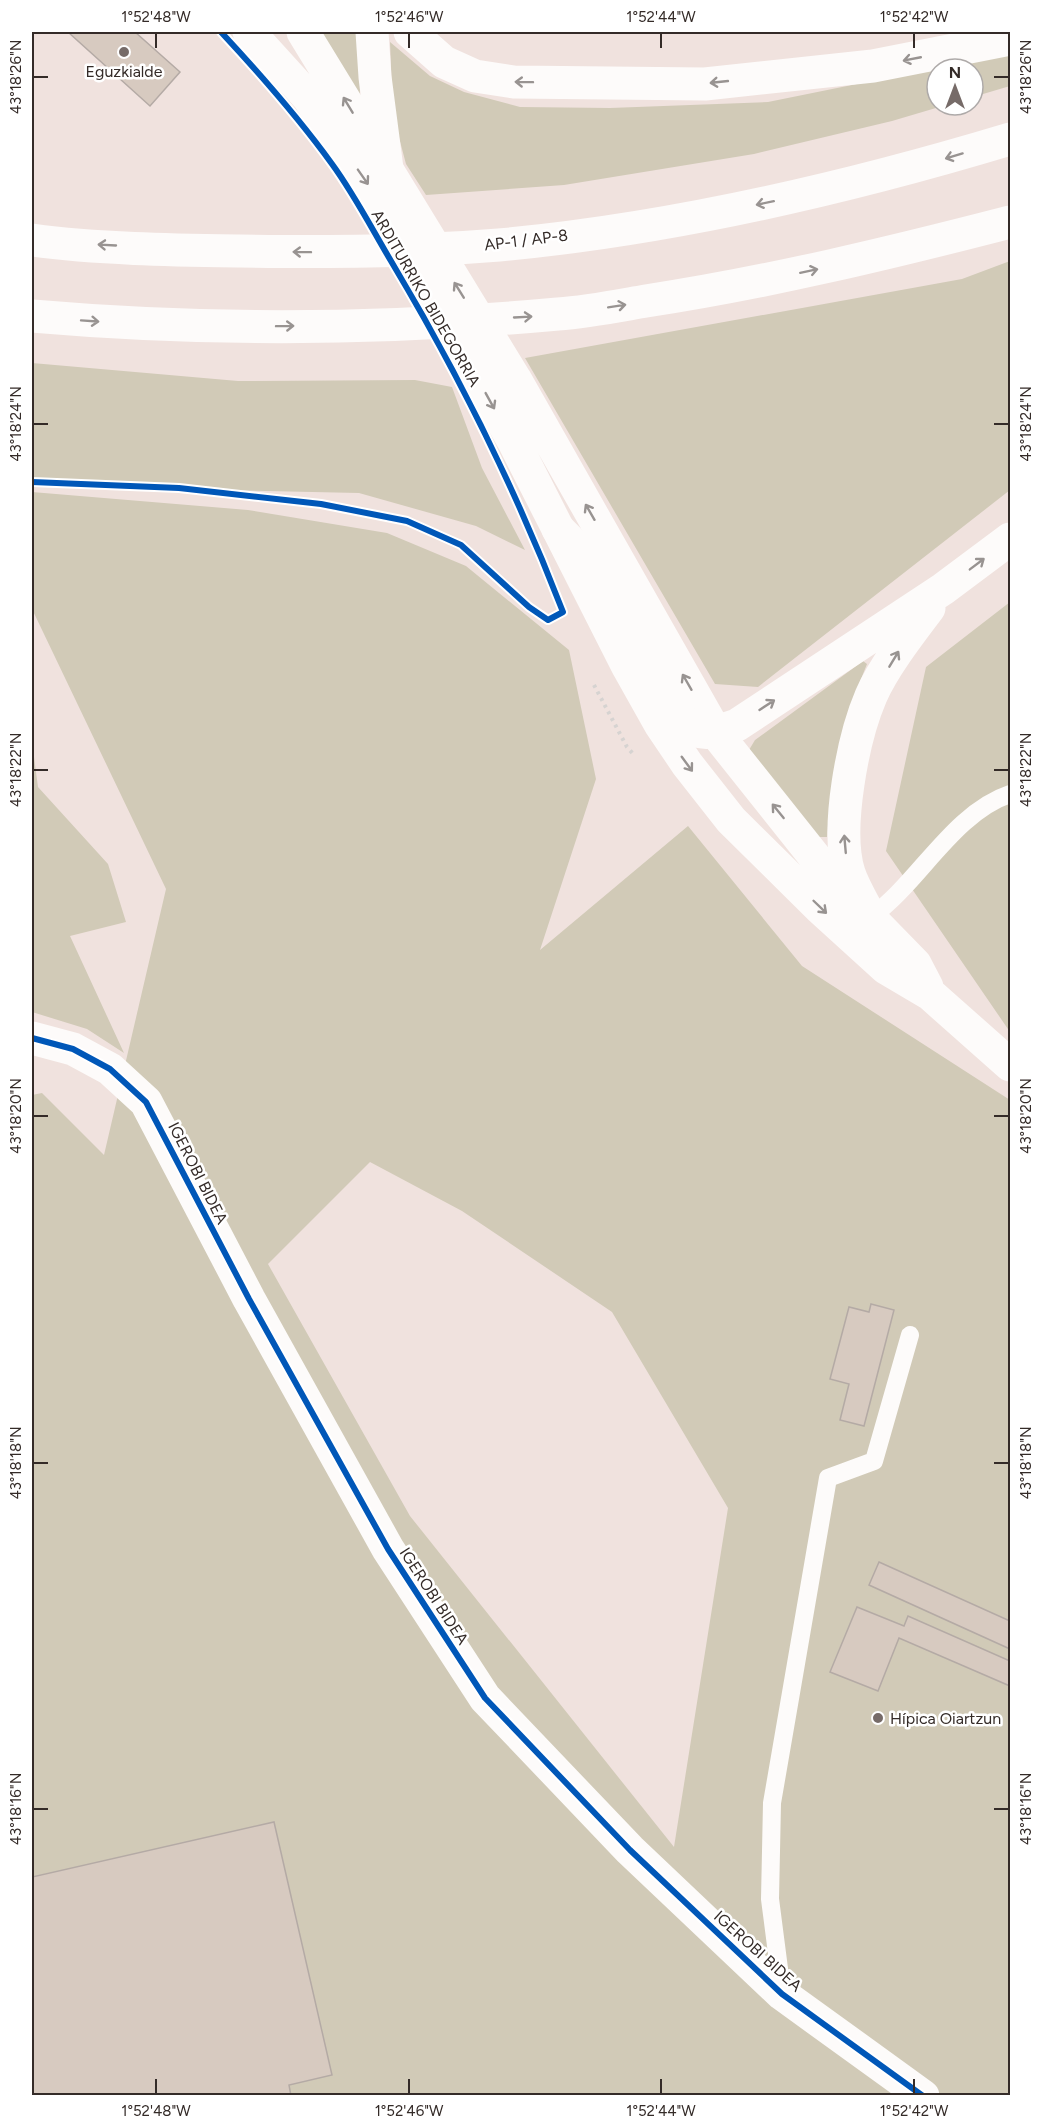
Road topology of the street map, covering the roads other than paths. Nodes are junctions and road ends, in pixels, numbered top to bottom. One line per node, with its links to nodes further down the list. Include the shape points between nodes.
1 (249, 32): 11 (main road, one-way to 11, via 308,97 375,195 515,444)
2 (303, 32): 7 (main road, one-way to 2)
3 (372, 32): 7 (main road)
4 (410, 32): 5 (main road, one-way to 4, via 873,66 705,84 526,82 494,80 459,69 438,57)
5 (1011, 39)
6 (1011, 139): 9 (main road, AP-1 / AP-8, one-way to 9, via 888,176 696,218 500,244 360,253 196,250)
7 (387, 174): 14 (main road, one-way to 7, via 515,379)
8 (1011, 222): 10 (main road, one-way to 8, via 188,327 402,324 559,314 732,287 864,260)
9 (32, 240)
10 (32, 316)
11 (558, 530): 14 (main road, via 597,568 685,725 699,733); 17 (main road, one-way to 17, via 660,724 731,820 886,968)
12 (1011, 539): 13 (main road, one-way to 12)
13 (943, 589): 14 (main road, one-way to 13, via 736,725); 16 (main road, one-way to 13, via 849,872 844,798 871,696)
14 (716, 733): 16 (main road, one-way to 14, via 834,880)
15 (1011, 794): 16 (lane, via 999,798 949,836 900,892)
16 (871, 918): 17 (main road, via 915,964)
17 (930, 994): 19 (main road)
18 (32, 1038): 21 (main road, IGEROBI BIDEA, via 73,1049 110,1069 147,1102 388,1549 485,1698 630,1850)
19 (1011, 1065)
20 (910, 1335): 21 (lane, via 874,1461 828,1478 772,1803 770,1899)
21 (783, 1994): 22 (main road, IGEROBI BIDEA)
22 (923, 2096)

